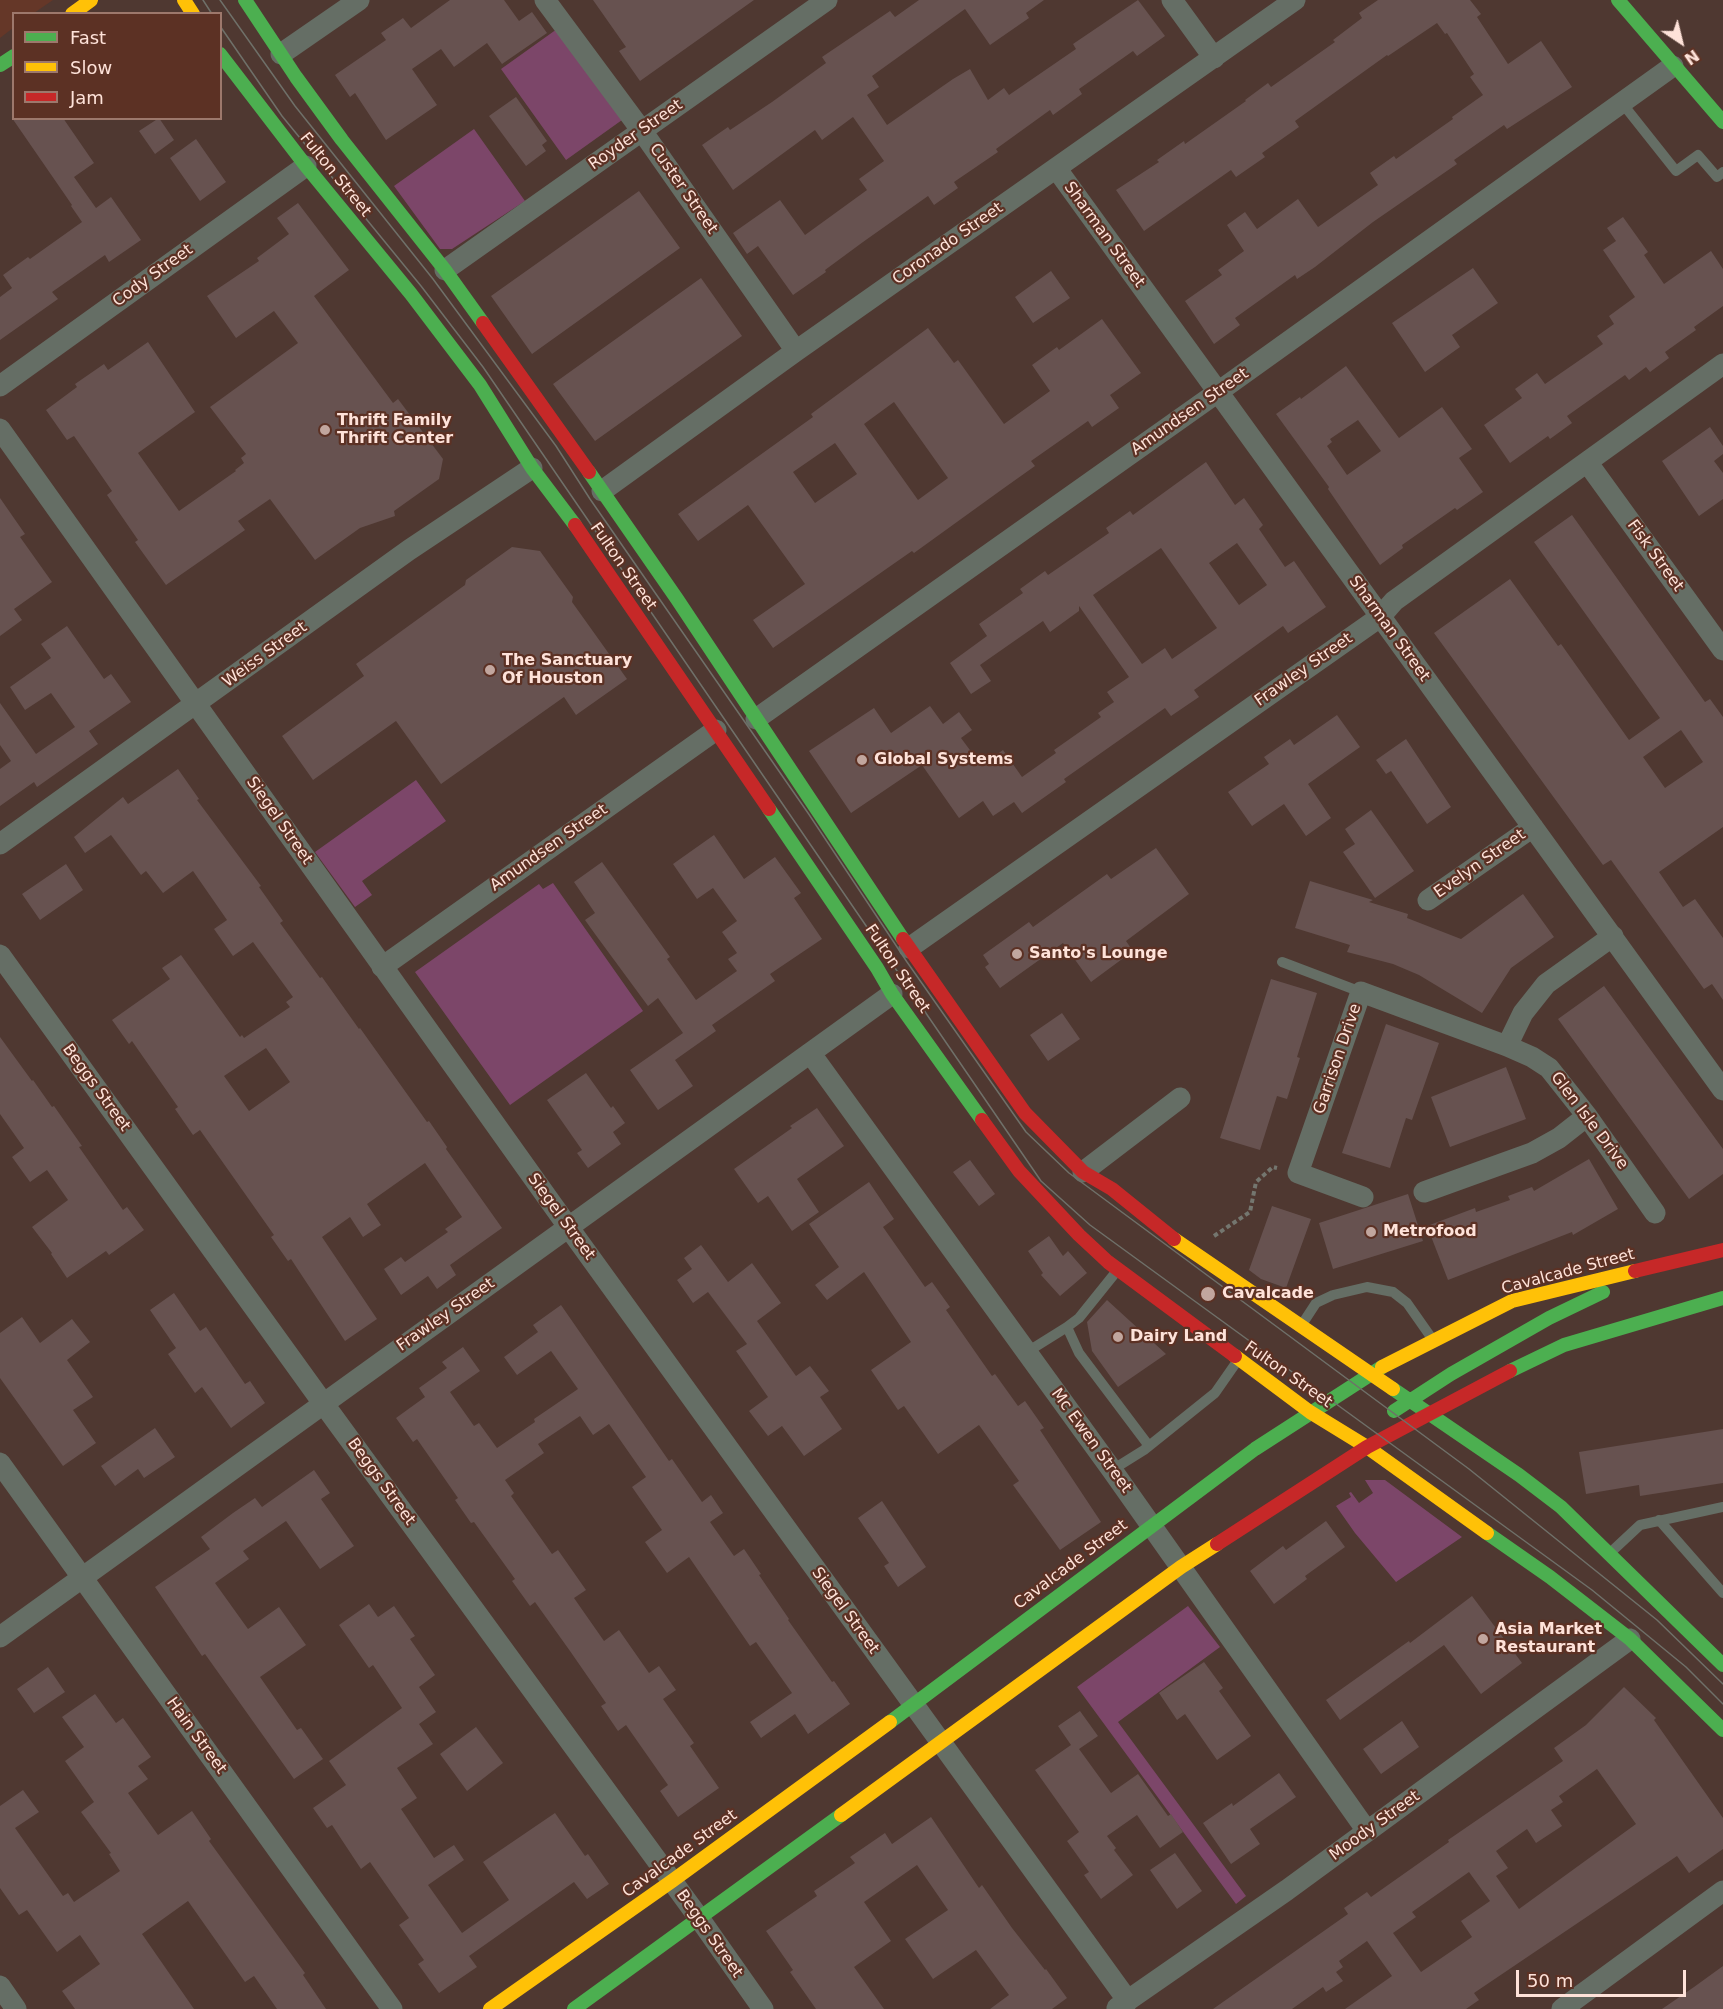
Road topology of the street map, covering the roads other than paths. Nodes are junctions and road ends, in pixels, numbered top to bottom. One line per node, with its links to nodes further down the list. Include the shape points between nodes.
1 (91, 0): 9 (main road)
2 (245, 0): 10 (main road, Fulton Street)
3 (359, 0): 10 (street)
4 (545, 0): 16 (street, Custer Street)
5 (827, 0): 16 (street, Royder Street)
6 (1172, 0): 12 (street)
7 (1295, 0): 12 (street, Coronado Street)
8 (1618, 0): 13 (main road)
9 (75, 12)
10 (281, 54): 20 (main road, Fulton Street, via 342,140)
11 (222, 57): 17 (main road, Fulton Street)
12 (1214, 58): 18 (street, Coronado Street)
13 (1673, 66): 14 (street, Amundsen Street); 15 (main road)
14 (1622, 103): 19 (lane, via 1676,171 1698,155 1717,177); 24 (street, Amundsen Street)
15 (1723, 122)
16 (642, 130): 20 (street, Royder Street); 21 (street, Custer Street)
17 (306, 166): 23 (street, Cody Street); 27 (main road, Fulton Street, via 480,385)
18 (1056, 168): 21 (street, Coronado Street); 24 (street, Sharman Street)
19 (1723, 172)
20 (445, 270): 28 (main road, Fulton Street)
21 (796, 351): 28 (street, Coronado Street)
22 (1723, 364): 26 (street, Frawley Street)
23 (0, 386)
24 (1218, 392): 29 (street, Sharman Street); 32 (street, Amundsen Street)
25 (0, 429): 31 (street, Siegel Street)
26 (1587, 462): 29 (street, Frawley Street, via 1394,601); 30 (street, Fisk Street)
27 (532, 468): 31 (street, Weiss Street, via 409,550); 33 (main road, Fulton Street)
28 (602, 491): 32 (main road, Fulton Street)
29 (1380, 617): 34 (street, Sharman Street); 38 (street, Frawley Street)
30 (1723, 650)
31 (196, 705): 35 (street, Weiss Street); 41 (street, Siegel Street)
32 (756, 719): 38 (main road, Fulton Street)
33 (716, 730): 41 (street, Amundsen Street); 43 (main road, Fulton Street)
34 (1533, 827): 36 (street, Evelyn Street); 37 (street, Sharman Street)
35 (0, 844)
36 (1428, 900)
37 (1613, 936): 44 (street, via 1546,984 1523,1012); 46 (street, Sharman Street)
38 (909, 948): 49 (main road, Fulton Street, via 1025,1113)
39 (0, 955): 65 (street, Beggs Street)
40 (1282, 962): 42 (lane)
41 (382, 966): 53 (street, Siegel Street)
42 (1361, 992): 44 (street, Garrison Drive); 51 (street, Garrison Drive, via 1298,1173)
43 (892, 994): 45 (street, Frawley Street); 56 (main road, Fulton Street, via 1019,1172 1079,1236)
44 (1507, 1046): 48 (street, Glen Isle Drive, via 1549,1068)
45 (811, 1054): 53 (street, Frawley Street); 61 (street, Mc Ewen Street)
46 (1723, 1090)
47 (1180, 1098): 49 (street)
48 (1587, 1116): 50 (street, via 1532,1153); 52 (street, Glen Isle Drive)
49 (1083, 1172): 59 (main road, Fulton Street)
50 (1424, 1192)
51 (1364, 1197)
52 (1655, 1213)
53 (569, 1228): 65 (street, Frawley Street); 82 (street, Siegel Street)
54 (1723, 1250): 55 (main road, Cavalcade Street)
55 (1662, 1264): 60 (main road, Cavalcade Street, via 1512,1301); 64 (main road, via 1549,1318)
56 (1118, 1269): 58 (lane, via 1080,1318); 62 (main road, Fulton Street)
57 (1723, 1298): 67 (main road, via 1564,1345)
58 (1067, 1327): 61 (lane); 68 (lane, via 1079,1353)
59 (1301, 1327): 60 (lane, via 1316,1303 1367,1287 1393,1292 1407,1303); 63 (main road, Fulton Street)
60 (1433, 1340): 63 (main road, Cavalcade Street)
61 (1027, 1352): 71 (street, Mc Ewen Street)
62 (1238, 1360): 66 (main road, Fulton Street); 68 (lane, via 1215,1393)
63 (1369, 1374): 64 (main road, Fulton Street); 66 (main road, Cavalcade Street)
64 (1408, 1400): 67 (main road, Fulton Street); 69 (main road, via 1372,1430)
65 (323, 1403): 77 (street, Frawley Street); 86 (street, Beggs Street)
66 (1310, 1412): 69 (main road, Fulton Street); 74 (main road, Cavalcade Street)
67 (1428, 1413): 69 (main road); 75 (main road, Fulton Street, via 1519,1474)
68 (1149, 1446): 71 (lane)
69 (1367, 1448): 76 (main road); 80 (main road, Fulton Street, via 1528,1561)
70 (0, 1462): 77 (street, Hain Street)
71 (1112, 1470): 74 (street, Mc Ewen Street)
72 (1723, 1507): 73 (lane)
73 (1659, 1520): 75 (lane, via 1640,1525); 78 (lane)
74 (1151, 1525): 76 (street, Mc Ewen Street); 82 (main road, Cavalcade Street)
75 (1610, 1554): 81 (main road, Fulton Street)
76 (1181, 1567): 84 (main road); 85 (street, Mc Ewen Street)
77 (82, 1578): 79 (street, Frawley Street); 92 (street, Hain Street)
78 (1723, 1593)
79 (0, 1637)
80 (1630, 1639): 83 (main road, Fulton Street); 85 (street, Moody Street)
81 (1723, 1665)
82 (914, 1705): 84 (street, Siegel Street); 86 (main road, Cavalcade Street)
83 (1723, 1731)
84 (941, 1743): 88 (main road); 90 (street, Siegel Street)
85 (1367, 1831): 90 (street, Moody Street)
86 (672, 1881): 88 (street, Beggs Street); 93 (main road, Cavalcade Street)
87 (1723, 1891): 96 (street)
88 (699, 1918): 94 (main road); 95 (street, Beggs Street)
89 (0, 1986): 91 (street)
90 (1122, 2005)
91 (16, 2009)
92 (392, 2009)
93 (490, 2009)
94 (574, 2009)
95 (763, 2009)
96 (1562, 2009)

